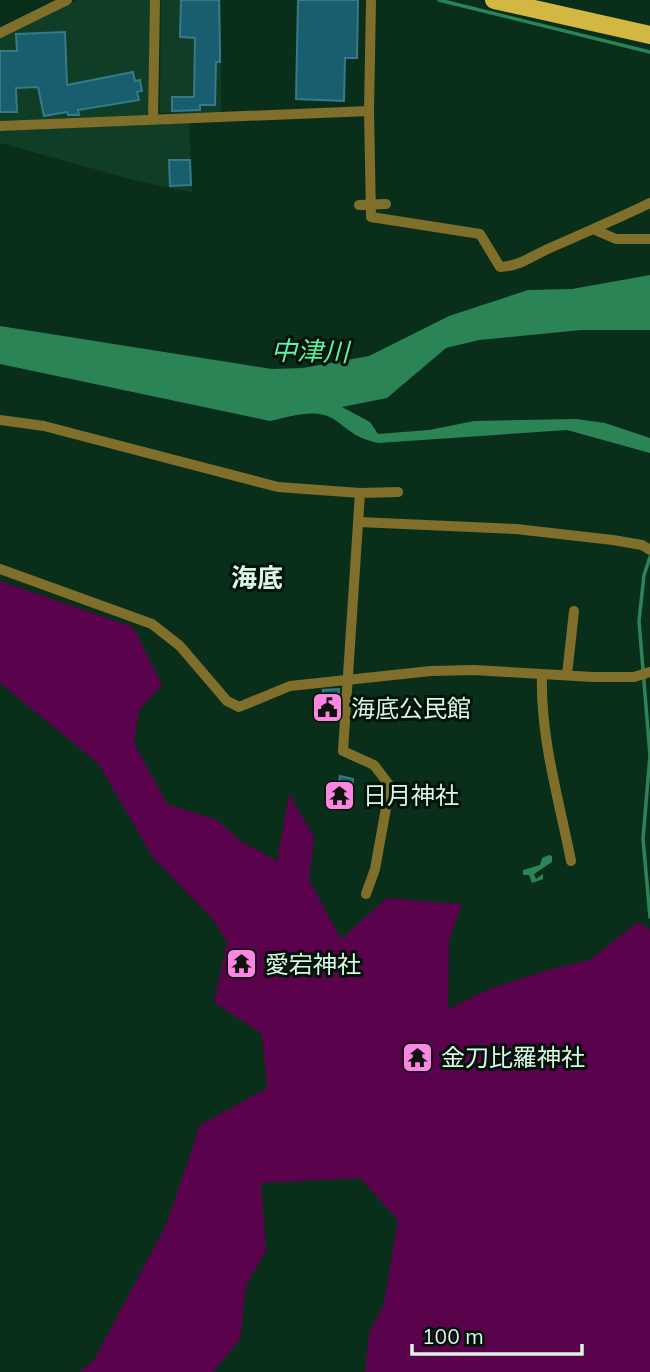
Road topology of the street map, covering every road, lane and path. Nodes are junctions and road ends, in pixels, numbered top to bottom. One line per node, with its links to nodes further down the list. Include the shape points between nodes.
1 (67, 0): 5 (street)
2 (155, 0): 8 (street)
3 (371, 0): 7 (street)
4 (494, 0): 6 (main road)
5 (0, 33)
6 (650, 35)
7 (369, 111): 8 (street); 13 (street)
8 (153, 120): 9 (street)
9 (0, 126)
10 (650, 203): 14 (street)
11 (386, 204): 13 (street)
12 (359, 205): 13 (street)
13 (371, 207): 14 (street, via 371,217 480,234 500,267 527,261)
14 (595, 230): 15 (street, via 617,239)
15 (650, 239)
16 (0, 420): 18 (street, via 91,438 246,481)
17 (398, 492): 18 (street)
18 (360, 493): 19 (street)
19 (359, 522): 20 (street, via 516,529 613,540); 26 (street)
20 (650, 550)
21 (0, 569): 26 (street, via 152,624 180,646 227,701 239,707 290,686)
22 (571, 617): 25 (street)
23 (650, 672): 25 (street, via 634,677)
24 (542, 674): 25 (street); 26 (street, via 431,671); 27 (street, via 541,701)
25 (567, 675)
26 (346, 682): 28 (street, via 343,751 374,765 390,786)
27 (571, 861)
28 (366, 894)

